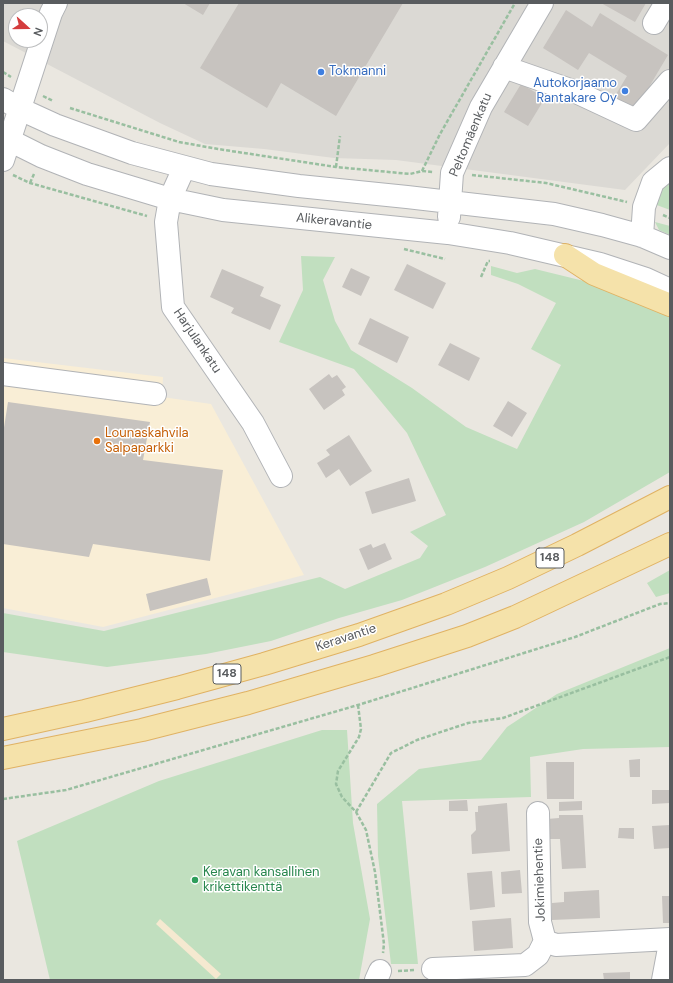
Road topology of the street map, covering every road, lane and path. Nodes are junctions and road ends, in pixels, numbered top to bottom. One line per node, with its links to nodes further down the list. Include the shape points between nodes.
1 (56, 3): 9 (street)
2 (515, 3): 18 (path, via 440,134)
3 (542, 3): 6 (street, Peltomäenkatu)
4 (666, 3): 5 (street)
5 (654, 23)
6 (504, 67): 8 (street, via 576,92 636,120); 19 (street, Peltomäenkatu, via 481,107)
7 (3, 72): 9 (path)
8 (670, 81)
9 (26, 87): 10 (path); 11 (street)
10 (55, 102)
11 (11, 104): 14 (street); 16 (street, via 56,125 132,153)
12 (69, 108): 15 (path, via 179,142)
13 (340, 136): 15 (path)
14 (6, 153): 20 (street, Alikeravantie, via 41,156 87,174); 24 (path, via 30,183)
15 (336, 167): 18 (path, via 410,174)
16 (184, 168): 20 (street, Harjulankatu); 21 (street, via 284,184)
17 (670, 168): 22 (street, via 653,182)
18 (422, 171): 19 (path)
19 (452, 173): 21 (street, Peltomäenkatu); 22 (path, via 546,183)
20 (170, 200): 24 (street, Harjulankatu); 25 (street, Alikeravantie, via 223,210)
21 (449, 202): 25 (street, Peltomäenkatu); 26 (street, via 554,214)
22 (644, 207): 23 (path); 26 (street)
23 (670, 218)
24 (166, 222): 35 (street, Harjulankatu, via 173,307 253,423)
25 (448, 234): 28 (street, Alikeravantie, via 510,243)
26 (642, 236): 27 (street)
27 (670, 248)
28 (565, 255): 31 (street, Alikeravantie, via 640,276); 32 (main road, via 594,274)
29 (495, 262): 30 (path, via 488,261)
30 (481, 277)
31 (670, 290)
32 (670, 305)
33 (3, 374): 34 (street)
34 (155, 394)
35 (281, 476)
36 (670, 492): 37 (main road, Keravantie)
37 (660, 502): 42 (main road, Keravantie / 148, via 577,545 501,580 446,604 359,635 177,688)
38 (670, 544): 43 (main road, via 515,617 467,636 381,664 248,703 142,730)
39 (670, 603): 41 (path, via 660,604 575,637)
40 (670, 657): 45 (path, via 503,718 468,723 418,740 391,753)
41 (358, 705): 44 (path, via 66,790); 45 (path, via 361,729 359,737 338,771 336,784 342,797)
42 (3, 728)
43 (3, 758)
44 (3, 799)
45 (356, 812): 51 (path, via 366,830 376,872 384,944)
46 (538, 813): 48 (street, Jokimiehentie, via 540,922)
47 (670, 939): 48 (street, Jokimiehentie, via 556,945)
48 (545, 941): 50 (street, via 538,955 525,965)
49 (670, 943): 52 (street)
50 (433, 969): 51 (path)
51 (378, 976)
52 (663, 980)

